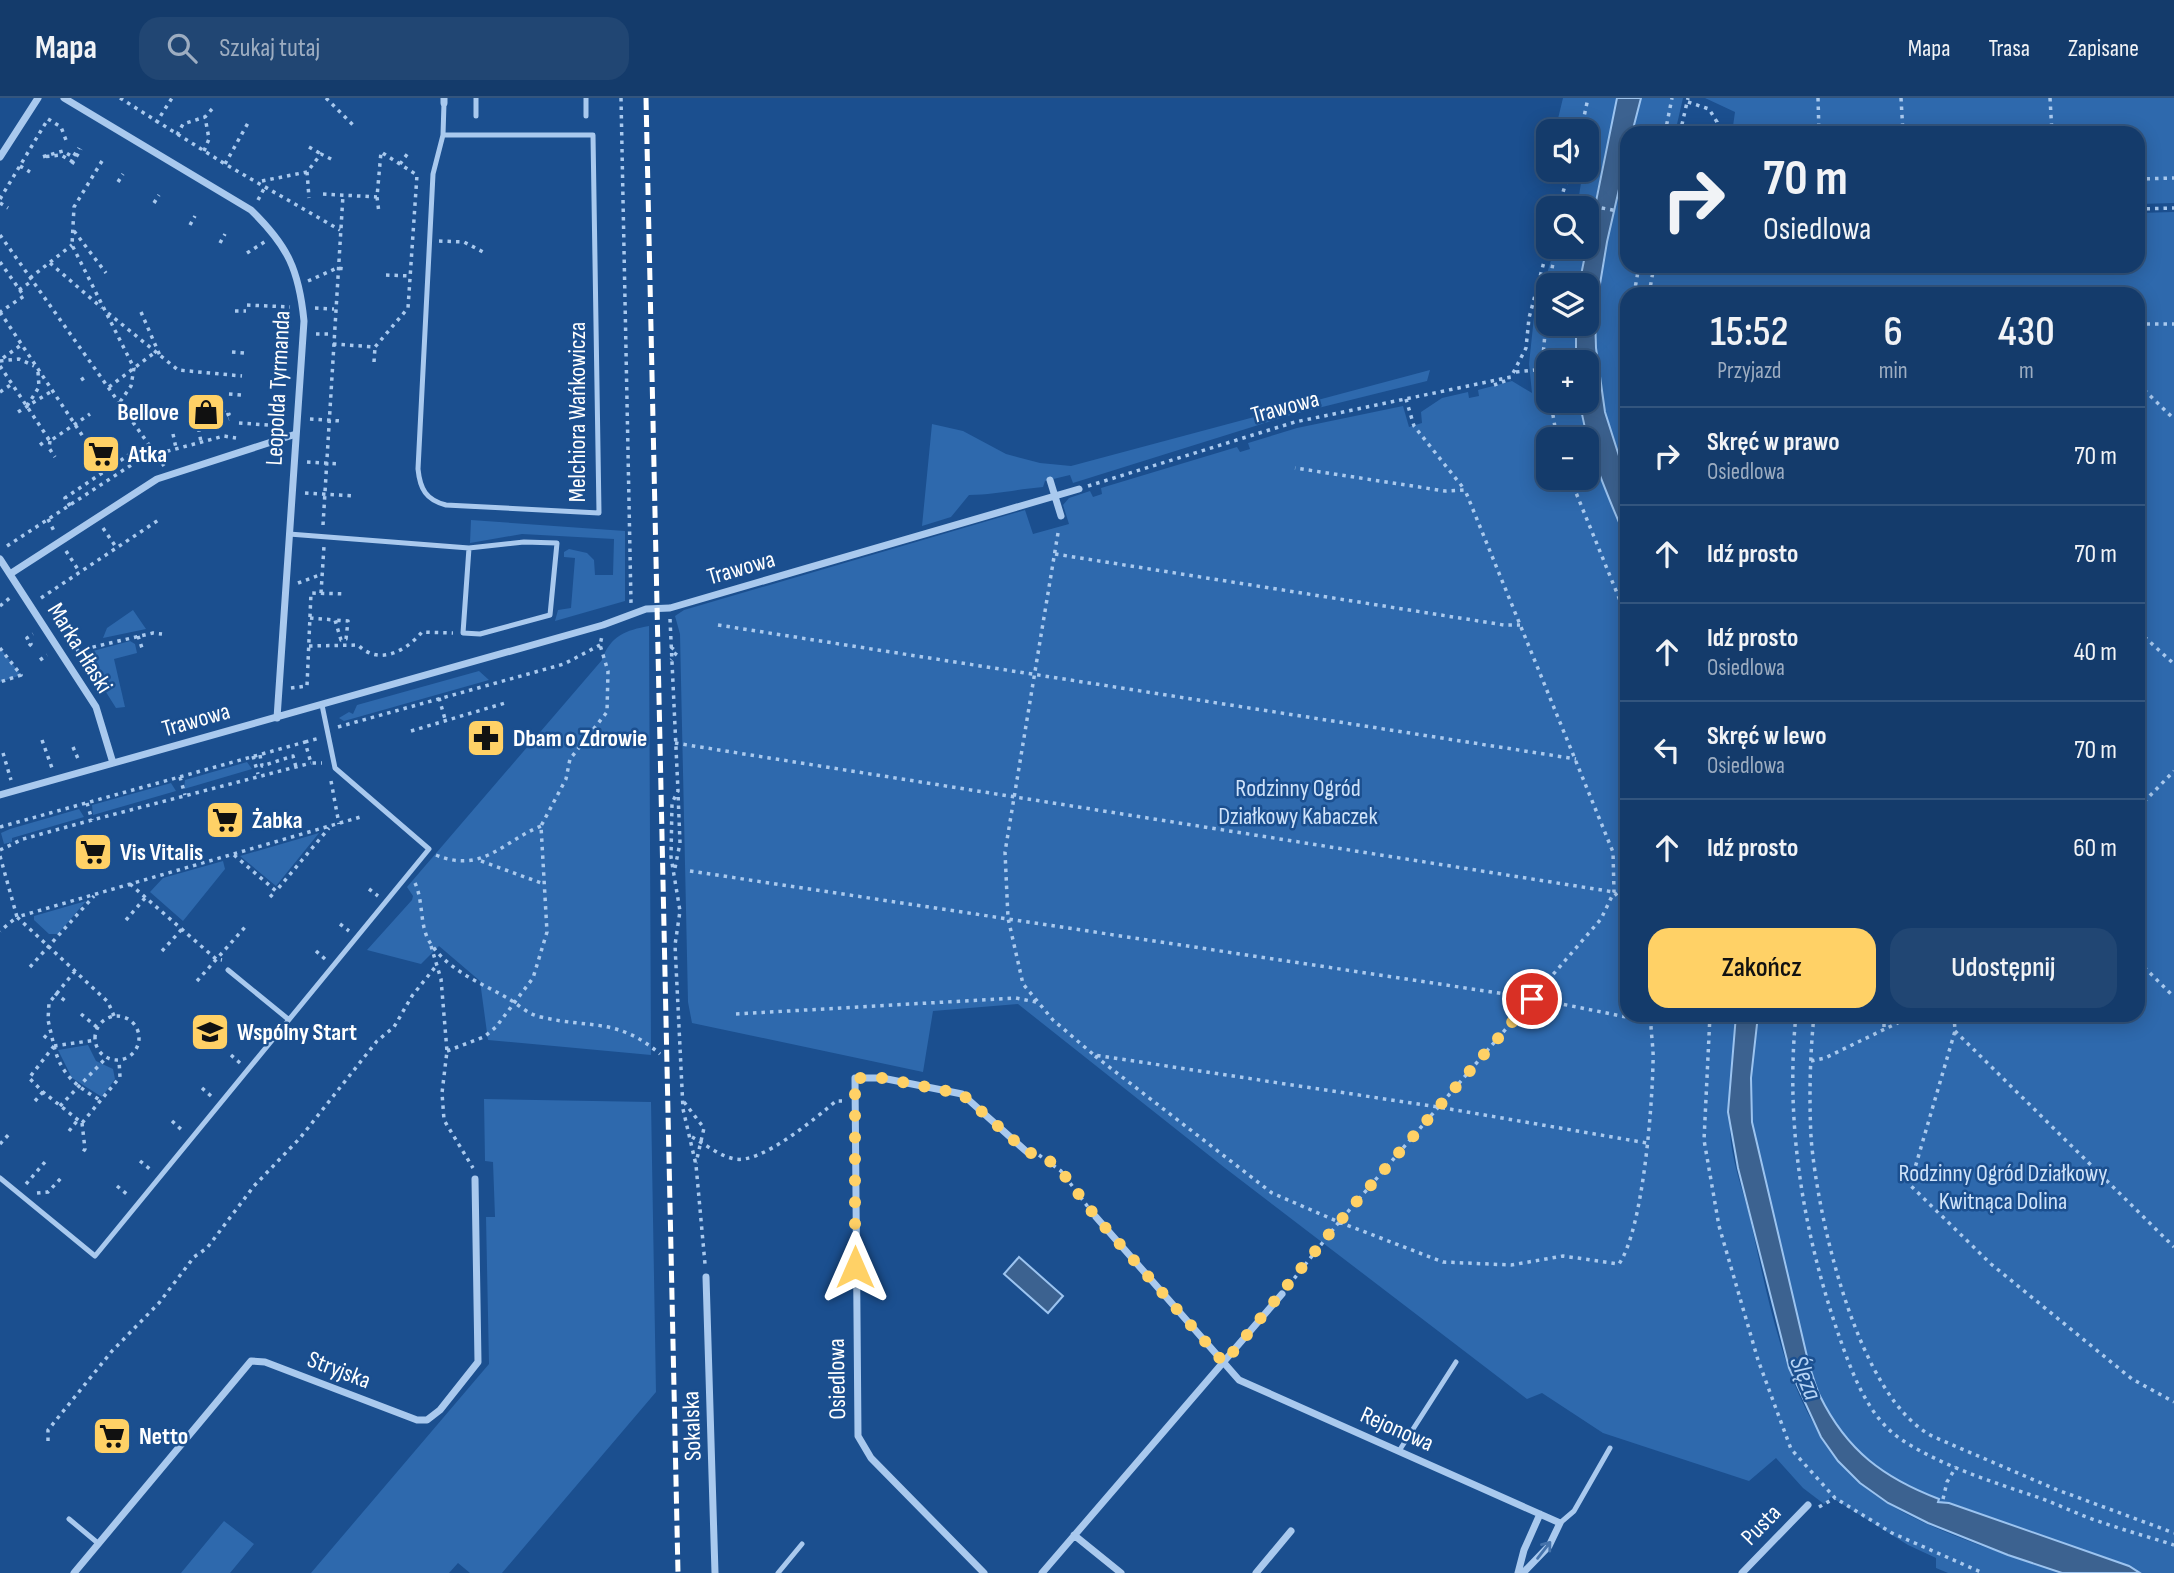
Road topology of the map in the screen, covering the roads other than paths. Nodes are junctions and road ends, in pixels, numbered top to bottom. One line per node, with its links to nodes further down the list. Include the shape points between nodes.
1 (38, 98): 9 (street)
2 (64, 98): 10 (street, Leopolda Tyrmanda, via 251,210 276,234 294,266 302,307)
3 (476, 98): 6 (lane)
4 (586, 98): 7 (lane)
5 (444, 100): 8 (lane, Melchiora Wańkowicza)
6 (475, 116)
7 (586, 116)
8 (443, 135): 8 (lane, Melchiora Wańkowicza, via 593,135 599,513 446,505 429,498 421,486 418,469 433,174)
9 (0, 157)
10 (296, 434): 15 (street, Leopolda Tyrmanda); 18 (street, via 169,474)
11 (1050, 480): 13 (street)
12 (1079, 489): 13 (street, Trawowa)
13 (1055, 496): 14 (street); 19 (street, Trawowa, via 917,539 670,608 646,609)
14 (1061, 516)
15 (289, 534): 16 (lane); 20 (street, Leopolda Tyrmanda)
16 (469, 548): 16 (lane, via 557,542 550,615 480,635 463,633)
17 (0, 559): 18 (street, Marka Hłaski)
18 (10, 574): 21 (street, Marka Hłaski, via 96,707)
19 (322, 705): 20 (street, Trawowa); 24 (lane, via 335,768 429,849)
20 (277, 718): 21 (street, Trawowa)
21 (113, 763): 22 (street, Trawowa)
22 (0, 795)
23 (228, 970): 24 (lane)
24 (288, 1018): 26 (lane, via 94,1256)
25 (1027, 1152): 46 (street, Osiedlowa, via 962,1094 882,1078 855,1078 858,1436 871,1458)
26 (0, 1178)
27 (475, 1179): 41 (street, Stryjska, via 478,1362 440,1410 427,1420 417,1420 265,1362 251,1361)
28 (1096, 1217): 32 (street)
29 (706, 1277): 44 (street, Sokalska)
30 (1282, 1294): 32 (street)
31 (1456, 1362): 34 (lane)
32 (1224, 1363): 34 (street, Rejonowa, via 1240,1380); 40 (street)
33 (1610, 1448): 38 (lane, via 1574,1511)
34 (1399, 1451): 36 (street, Rejonowa)
35 (1808, 1505): 51 (street, Pusta)
36 (1540, 1514): 38 (street, Rejonowa); 50 (street, via 1524,1550)
37 (69, 1519): 41 (lane)
38 (1560, 1523): 50 (street, one-way to 38, via 1549,1546)
39 (1291, 1531): 49 (street)
40 (1074, 1535): 47 (street); 48 (street)
41 (99, 1544): 43 (street, Stryjska)
42 (802, 1544): 45 (lane)
43 (74, 1573)
44 (715, 1573)
45 (778, 1573)
46 (984, 1573)
47 (1042, 1573)
48 (1121, 1573)
49 (1256, 1573)
50 (1520, 1573)
51 (1742, 1573)

